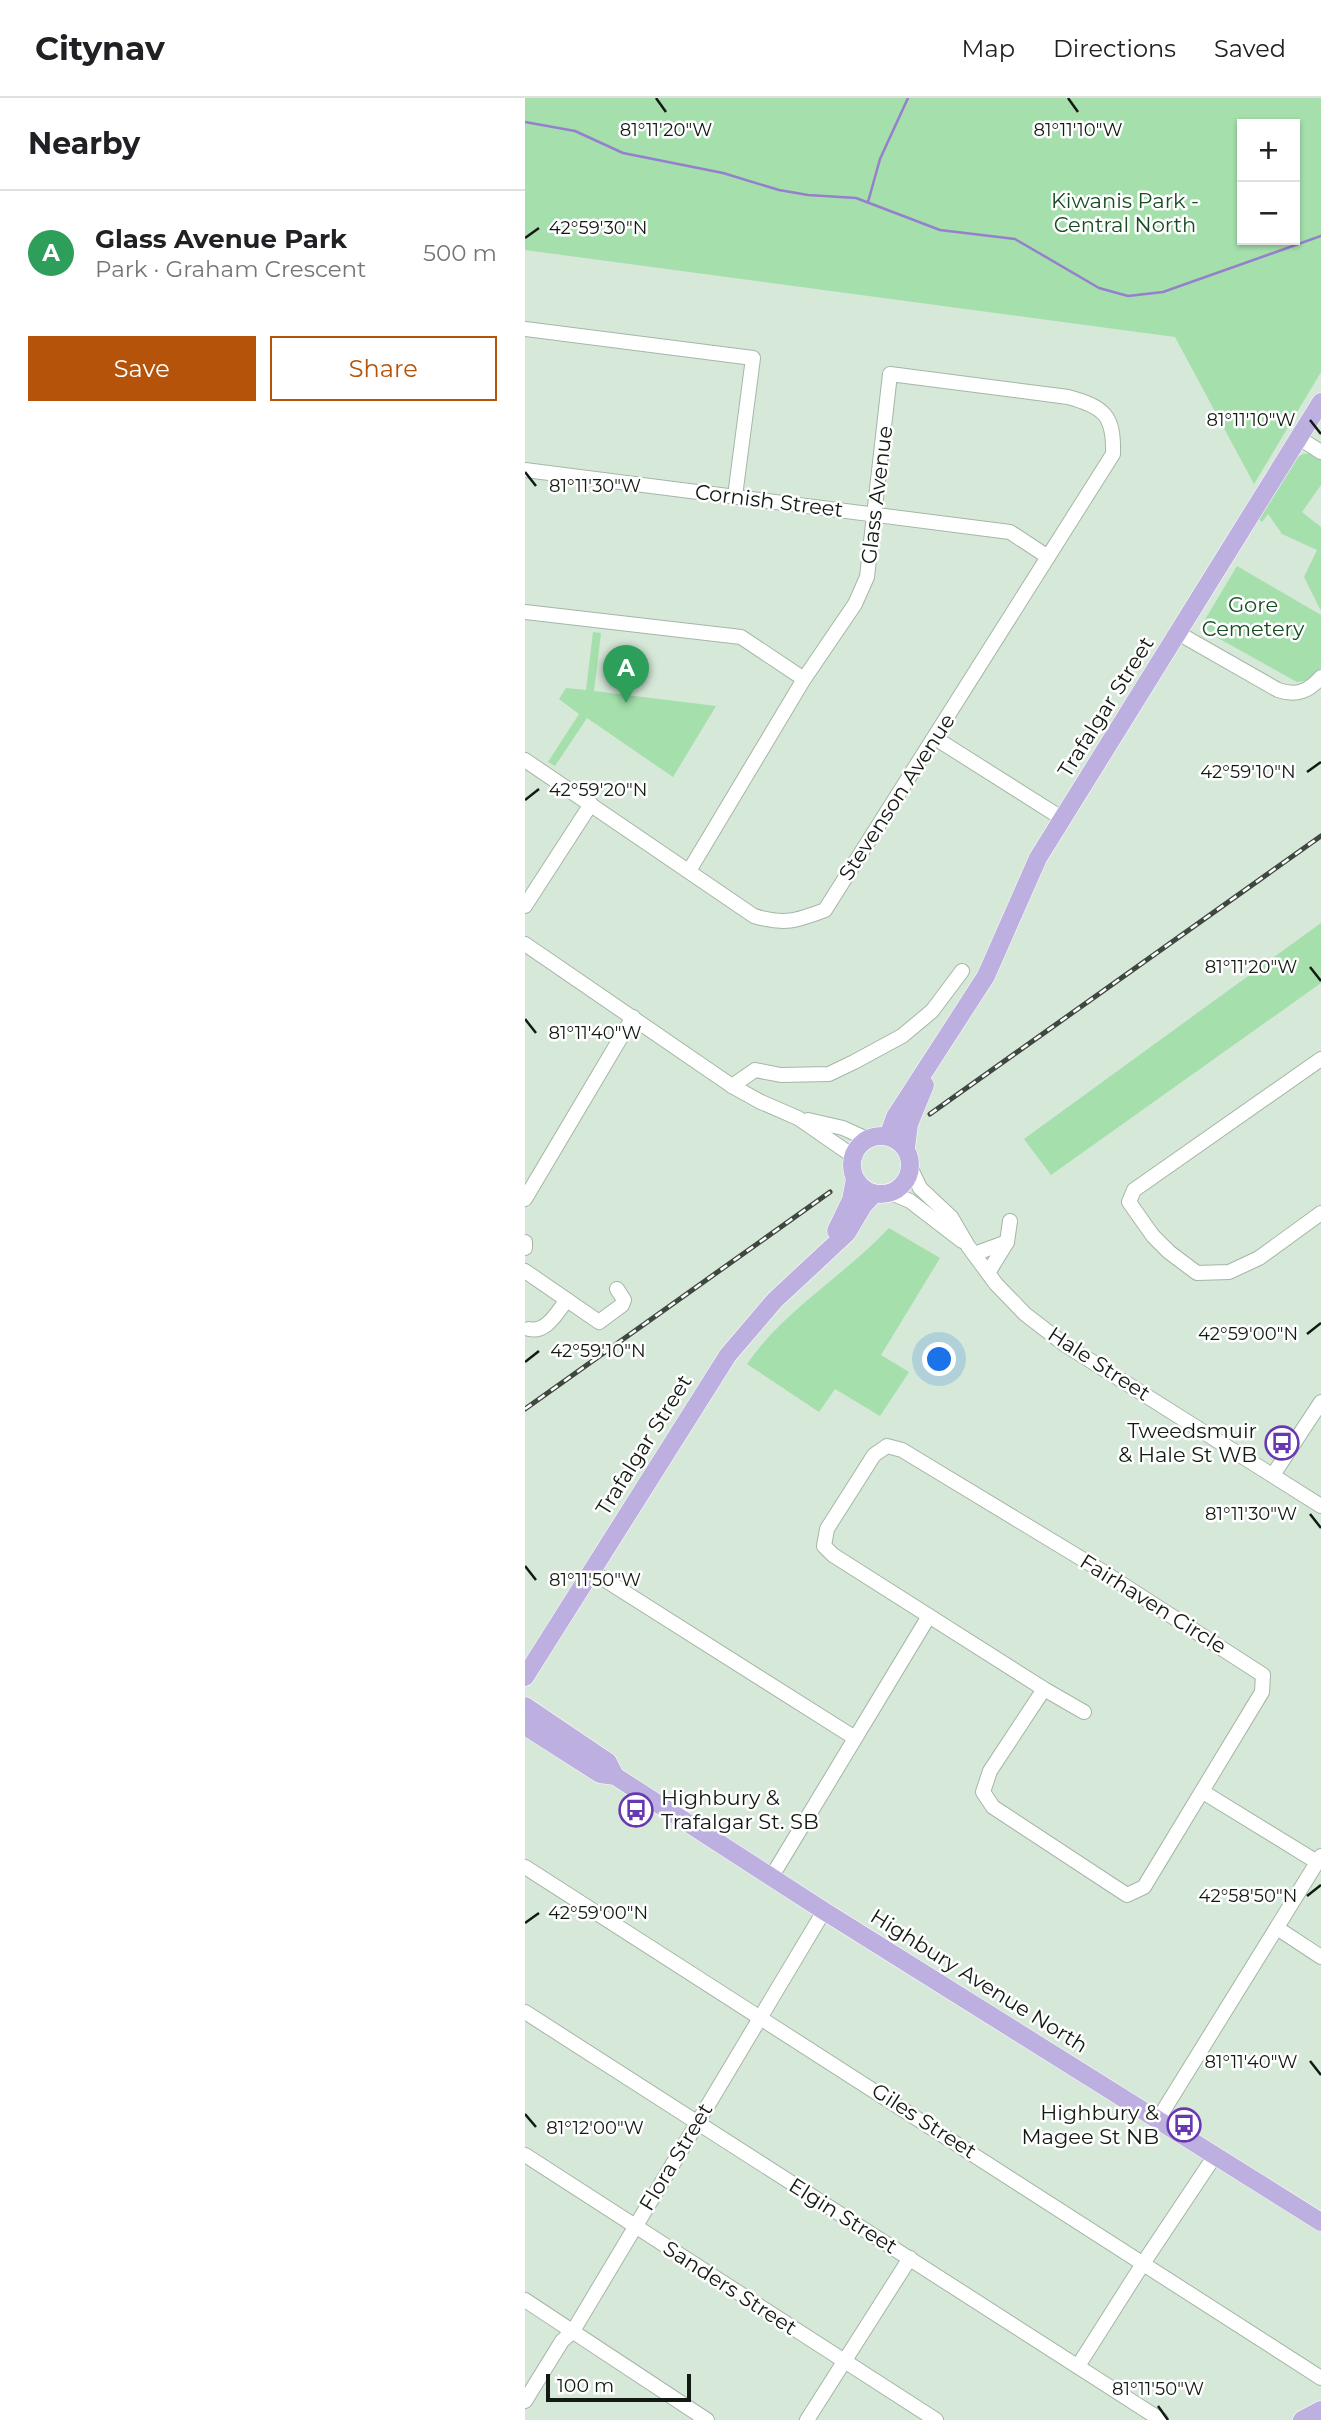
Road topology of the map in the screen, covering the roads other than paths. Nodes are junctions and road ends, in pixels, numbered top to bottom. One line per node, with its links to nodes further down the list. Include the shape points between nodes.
1 (525, 329): 7 (street, via 753,358)
2 (1321, 402): 3 (main road, Trafalgar Street)
3 (1299, 438): 4 (street); 11 (main road, Trafalgar Street)
4 (1321, 452)
5 (1113, 454): 8 (street, Glass Avenue, via 1113,431 1106,415 1089,402 890,374); 9 (street, Stevenson Avenue)
6 (525, 470): 7 (street, Cornish Street)
7 (735, 496): 8 (street, Cornish Street)
8 (875, 515): 9 (street, Cornish Street, via 1010,533); 13 (street, Glass Avenue, via 867,577 855,604)
9 (1048, 557): 14 (street, Stevenson Avenue)
10 (525, 611): 13 (street, via 741,637)
11 (1178, 633): 12 (street, via 1289,694 1305,691); 17 (main road, Trafalgar Street)
12 (1321, 677)
13 (804, 679): 18 (street, Glass Avenue)
14 (935, 738): 17 (street, Stevenson Avenue); 18 (street, Stevenson Avenue, via 825,910 775,922 754,916)
15 (525, 760): 16 (street, Stevenson Avenue)
16 (591, 804): 18 (street, Stevenson Avenue); 19 (street)
17 (1063, 819): 23 (main road, Trafalgar Street, via 1038,858 986,976)
18 (689, 872)
19 (525, 906)
20 (525, 944): 22 (street)
21 (962, 971): 25 (street, via 932,1012 902,1036 854,1062 829,1074 755,1070)
22 (633, 1017): 25 (street); 34 (street)
23 (943, 1042): 27 (main road, Trafalgar Street, via 895,1117); 29 (main road, Trafalgar Street, via 909,1124)
24 (1321, 1059): 35 (street, via 1134,1190 1129,1202 1153,1236 1197,1273 1229,1272 1259,1258)
25 (732, 1086): 26 (street)
26 (798, 1118): 28 (street, via 843,1128); 30 (street)
27 (888, 1136): 28 (main road); 29 (main road)
28 (867, 1139): 30 (main road)
29 (906, 1148): 31 (main road)
30 (853, 1156): 32 (main road)
31 (911, 1170): 33 (main road, via 904,1184); 40 (street, Hale Street, via 920,1188 951,1217)
32 (855, 1178): 33 (main road, via 860,1185); 41 (main road, Trafalgar Street, via 851,1200)
33 (883, 1194): 40 (street, Hale Street, via 910,1201); 41 (main road, Trafalgar Street, via 863,1206 847,1233)
34 (525, 1199)
35 (1321, 1213)
36 (1010, 1221): 38 (street)
37 (525, 1242): 39 (street)
38 (1007, 1242): 40 (street); 43 (street)
39 (525, 1248)
40 (971, 1250): 43 (street, Hale Street)
41 (824, 1254): 50 (main road, Trafalgar Street, via 775,1300 728,1355)
42 (525, 1271): 45 (street)
43 (988, 1273): 48 (street, Hale Street, via 1025,1314 1065,1344)
44 (617, 1289): 45 (street, via 622,1305 599,1322)
45 (567, 1300): 46 (street, via 544,1328)
46 (529, 1329)
47 (1321, 1402): 48 (street)
48 (1273, 1475): 49 (street, Hale Street)
49 (1321, 1506)
50 (591, 1572): 52 (main road, Trafalgar Street); 57 (street)
51 (929, 1616): 53 (street, Fairhaven Circle); 57 (street); 59 (street, Fairhaven Circle, via 824,1546 827,1530 860,1476 874,1455 887,1446 902,1450 1097,1568 1263,1675 1262,1692)
52 (525, 1677)
53 (1044, 1689): 55 (street); 59 (street, Fairhaven Circle, via 989,1771 983,1792 993,1807 1111,1886 1127,1895 1144,1887)
54 (525, 1706): 58 (main road, Highbury Avenue North, via 608,1762)
55 (1084, 1712)
56 (525, 1726): 58 (main road, Highbury Avenue North, via 600,1774)
57 (855, 1738): 62 (street)
58 (615, 1776): 62 (main road, Highbury Avenue North)
59 (1203, 1792): 60 (street)
60 (1319, 1859): 64 (street)
61 (525, 1867): 67 (street, Giles Street)
62 (772, 1876): 63 (main road, Highbury Avenue North)
63 (824, 1911): 67 (street, Flora Street); 68 (main road, Highbury Avenue North)
64 (1277, 1928): 65 (street); 68 (street)
65 (1321, 1957)
66 (525, 2012): 69 (street, Elgin Street)
67 (760, 2016): 69 (street, Flora Street); 75 (street, Giles Street)
68 (1157, 2121): 71 (main road, Highbury Avenue North)
69 (697, 2124): 73 (street, Flora Street); 74 (street, Elgin Street)
70 (525, 2155): 73 (street, Sanders Street)
71 (1214, 2157): 72 (main road, Highbury Avenue North); 75 (street)
72 (1321, 2222)
73 (634, 2226): 77 (street, Flora Street); 78 (street, Sanders Street)
74 (910, 2258): 78 (street); 79 (street, Elgin Street)
75 (1144, 2262): 79 (street); 80 (street, Giles Street)
76 (525, 2300): 77 (street)
77 (573, 2331): 81 (street, Flora Street); 83 (street)
78 (845, 2362): 84 (street); 85 (street, Sanders Street)
79 (1078, 2366): 86 (street, Elgin Street)
80 (1321, 2378)
81 (525, 2401)
82 (1321, 2410): 87 (main road)
83 (707, 2420)
84 (807, 2420)
85 (936, 2420)
86 (1161, 2420)
87 (1302, 2420)

